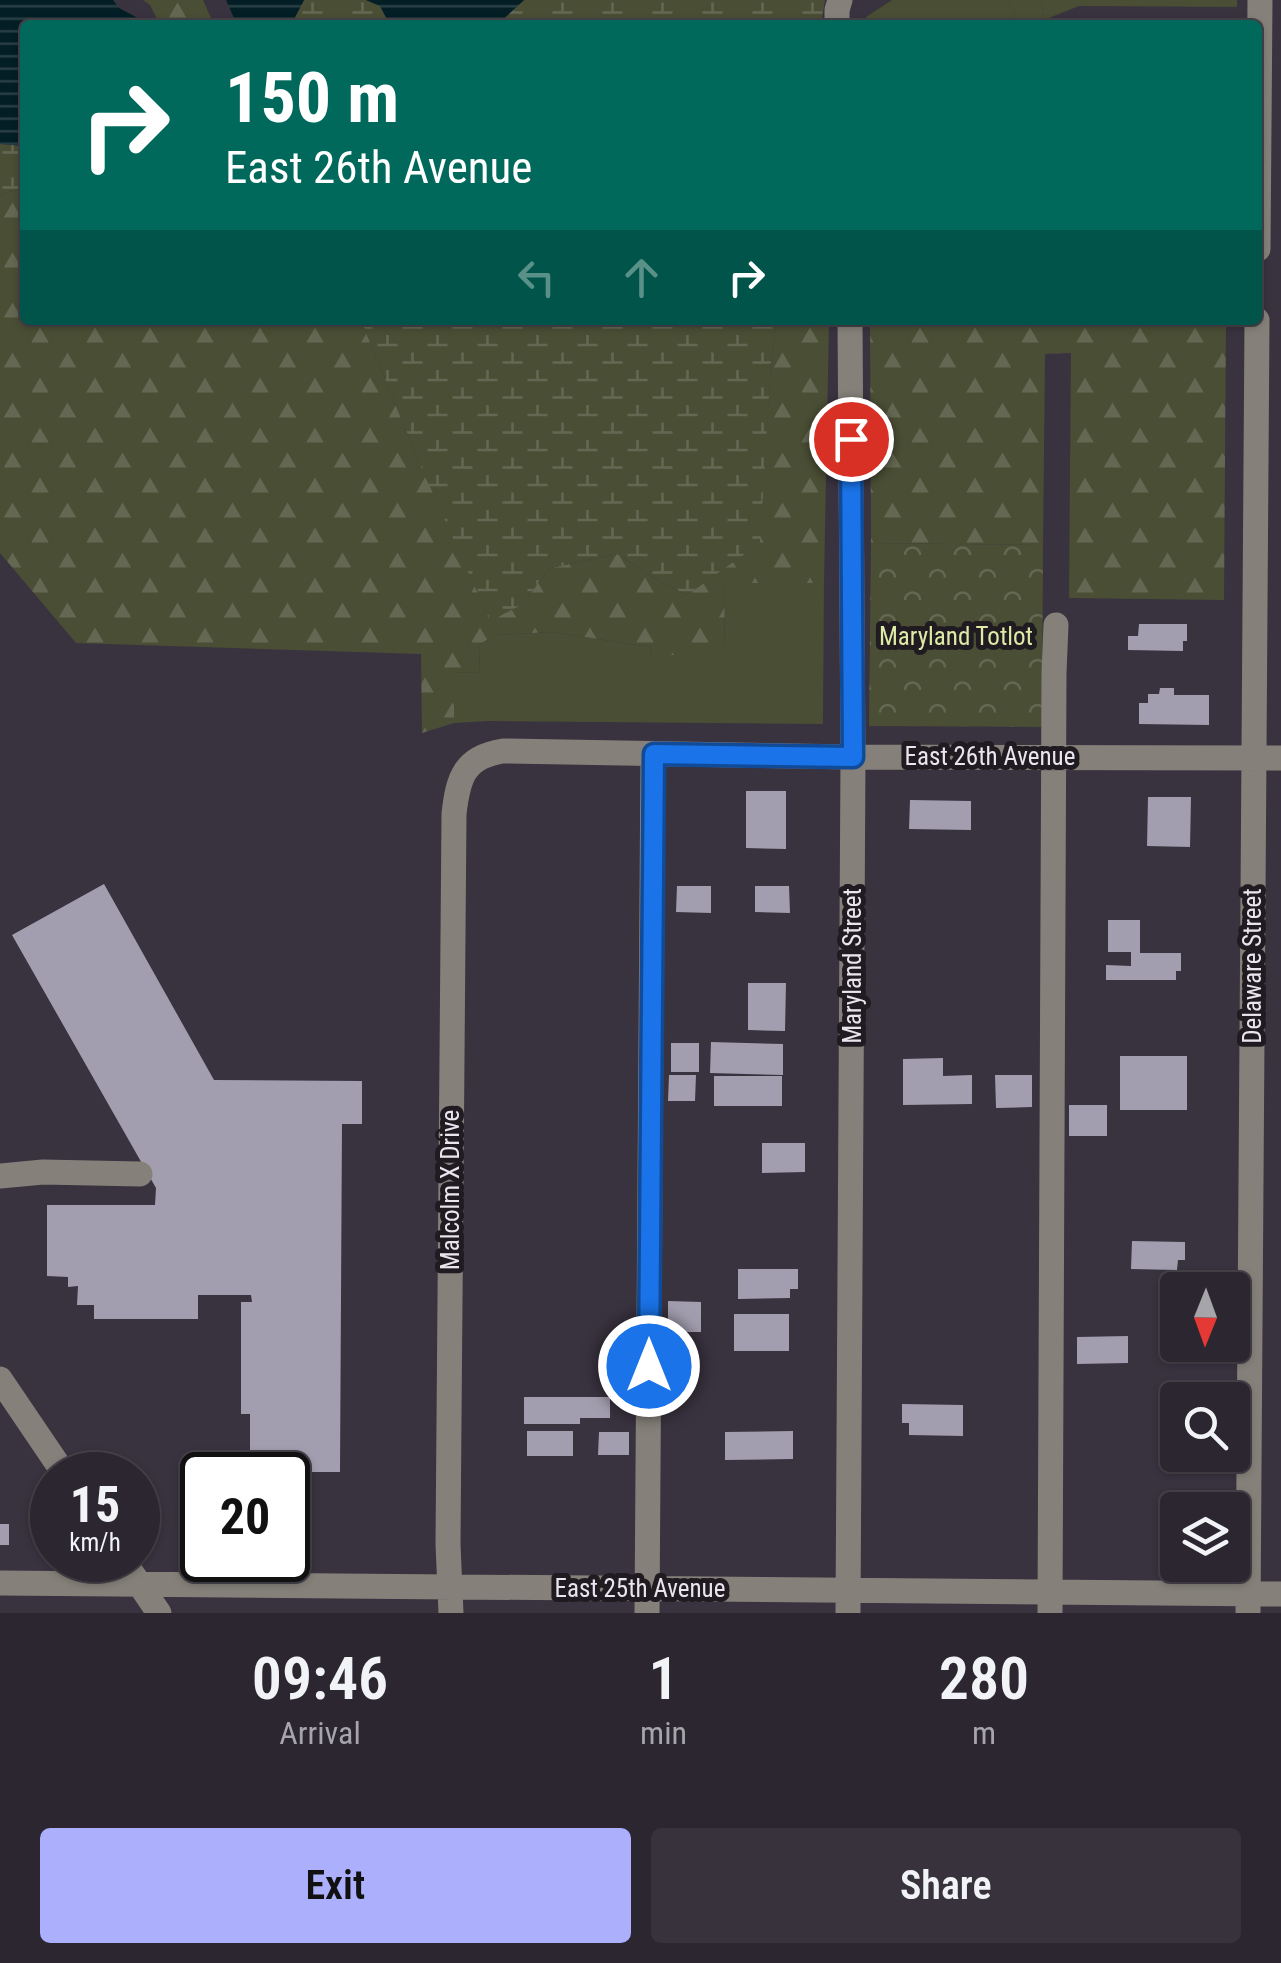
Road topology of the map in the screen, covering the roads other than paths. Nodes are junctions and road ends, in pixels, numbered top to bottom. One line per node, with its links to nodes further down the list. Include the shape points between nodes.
1 (850, 325): 6 (street, Maryland Street)
2 (1257, 325): 7 (street, Delaware Street)
3 (1056, 625): 5 (street)
4 (654, 754): 6 (street, East 26th Avenue); 9 (street, East 26th Avenue, via 503,751); 18 (street)
5 (1055, 756): 6 (street, East 26th Avenue); 7 (street, East 26th Avenue); 20 (street)
6 (853, 757): 19 (street, Maryland Street)
7 (1253, 757): 8 (street, East 26th Avenue); 21 (street, Delaware Street)
8 (1281, 758)
9 (466, 770): 17 (street, Malcolm X Drive, via 454,814)
10 (140, 1174): 11 (street)
11 (0, 1176)
12 (0, 1380): 13 (street)
13 (49, 1452)
14 (0, 1583): 15 (street, East 25th Avenue)
15 (140, 1584): 17 (street, East 25th Avenue); 22 (street)
16 (1281, 1594): 21 (street, East 25th Avenue)
17 (451, 1600): 18 (street, East 25th Avenue)
18 (647, 1601): 19 (street, East 25th Avenue)
19 (848, 1602): 20 (street, East 25th Avenue)
20 (1050, 1602): 21 (street, East 25th Avenue)
21 (1249, 1603)
22 (159, 1613)

